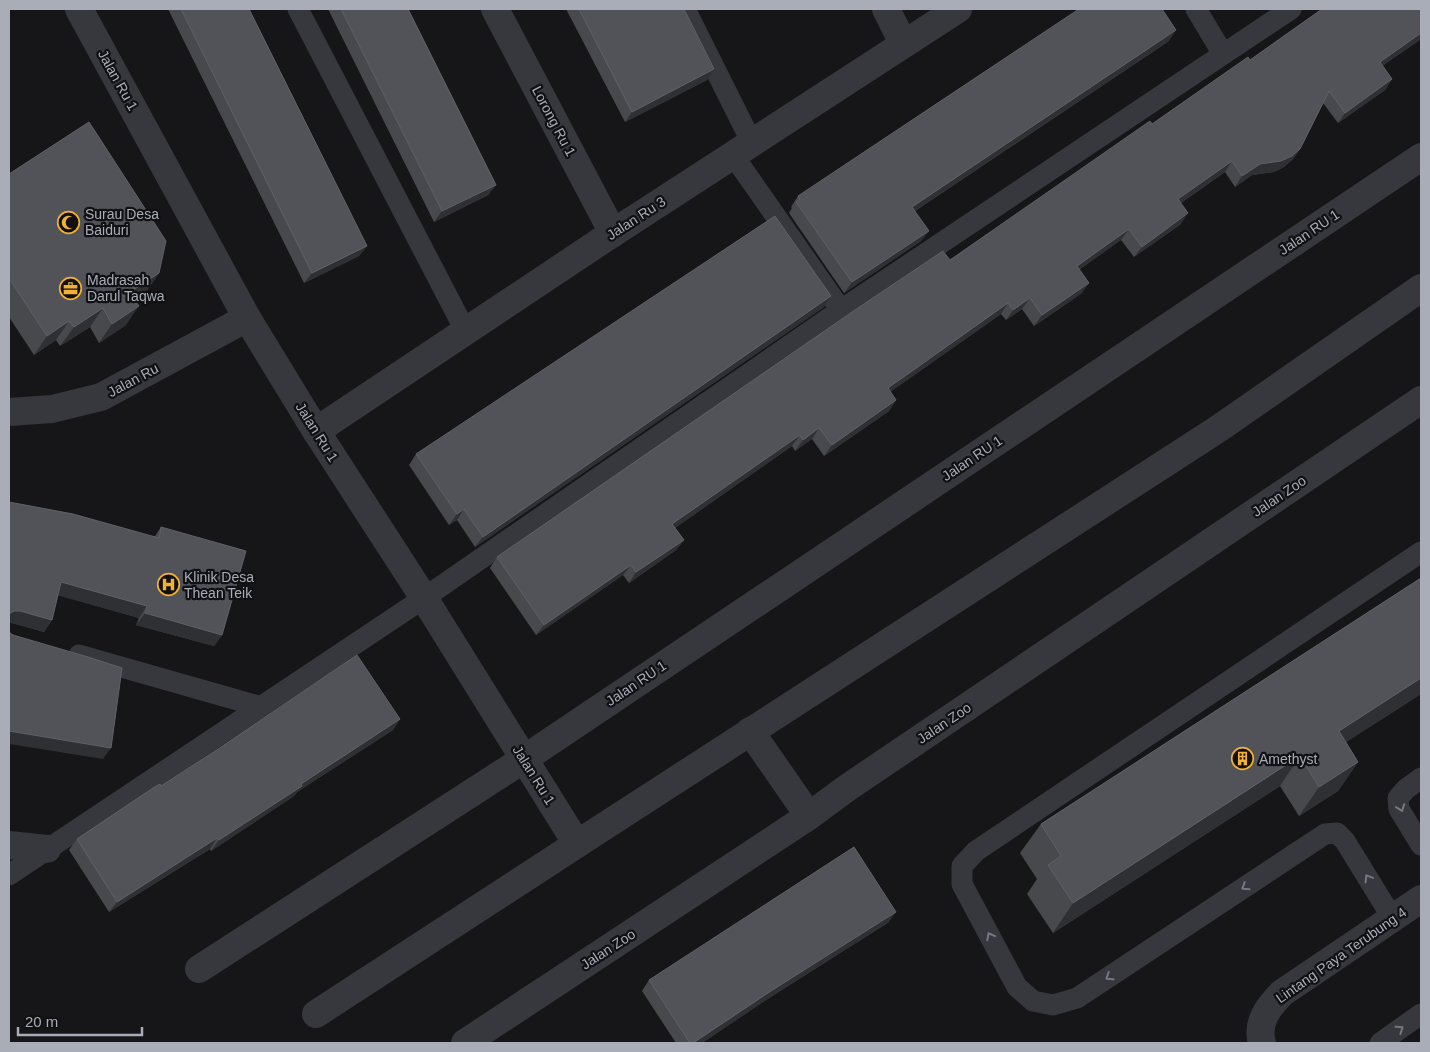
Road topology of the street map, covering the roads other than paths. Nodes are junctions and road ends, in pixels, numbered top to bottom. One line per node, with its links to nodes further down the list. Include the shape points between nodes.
1 (298, 9): 17 (lane)
2 (495, 9): 13 (street, Lorong Ru 1)
3 (685, 9): 11 (lane)
4 (886, 9): 9 (street)
5 (958, 9): 9 (street, Jalan Ru 3)
6 (1196, 9): 10 (lane)
7 (1291, 9): 10 (lane)
8 (83, 10): 16 (street, Jalan Ru 1)
9 (903, 43): 11 (street, Jalan Ru 3)
10 (1223, 54): 15 (lane)
11 (743, 149): 13 (street, Jalan Ru 3); 15 (lane)
12 (1421, 157): 26 (street, Jalan RU 1)
13 (613, 233): 17 (street, Jalan Ru 3)
14 (1421, 288): 25 (street, via 1218,429)
15 (841, 310): 22 (lane)
16 (248, 318): 19 (street, Jalan Ru, via 100,397 52,408); 20 (street, Jalan Ru 1)
17 (466, 332): 20 (street, Jalan Ru 3)
18 (1421, 400): 28 (street, Jalan Zoo)
19 (9, 412)
20 (316, 431): 22 (street, Jalan Ru 1)
21 (1421, 552): 35 (lane, one-way to 21, via 1345,841 1337,833 1325,834 1077,998 1053,1006 1033,1001 1018,986 962,884 962,866 976,851)
22 (424, 598): 24 (lane); 26 (street, Jalan Ru 1)
23 (65, 651): 24 (lane)
24 (262, 706): 32 (lane)
25 (750, 731): 28 (street); 30 (street)
26 (524, 759): 30 (street, Jalan Ru 1); 36 (street, Jalan RU 1)
27 (1421, 778): 31 (lane, one-way to 31, via 1398,798 1399,809)
28 (810, 816): 39 (street, Jalan Zoo)
29 (9, 844): 32 (street)
30 (577, 844): 37 (street)
31 (1421, 845)
32 (47, 850): 33 (lane)
33 (9, 875)
34 (1421, 899): 35 (street, Lintang Paya Terubung 4)
35 (1393, 919): 40 (street, Lintang Paya Terubung 4, via 1282,993 1262,1022)
36 (199, 970)
37 (316, 1014)
38 (1421, 1014): 41 (lane, one-way to 38)
39 (465, 1043)
40 (1262, 1043)
41 (1380, 1043)

